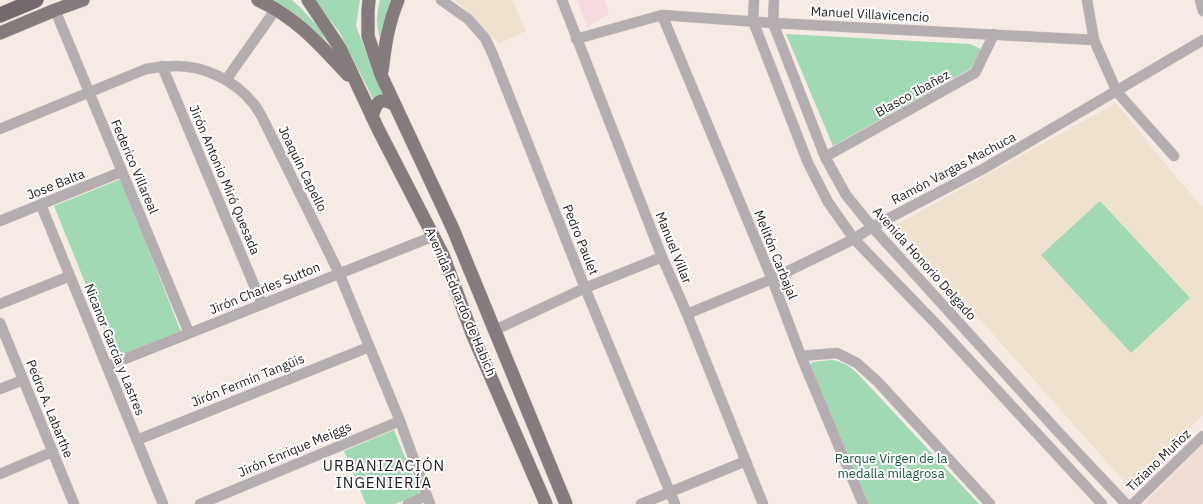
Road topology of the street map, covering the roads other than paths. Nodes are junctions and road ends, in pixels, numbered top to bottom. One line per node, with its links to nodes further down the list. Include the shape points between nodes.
1 (36, 0): 16 (highway)
2 (84, 0): 14 (main road)
3 (258, 0): 13 (main road)
4 (308, 0): 28 (main road, Avenida Eduardo de Habich, via 340,48)
5 (369, 0): 26 (main road, Avenida Eduardo de Habich, via 368,36)
6 (398, 0): 26 (main road, via 390,20)
7 (441, 0): 46 (street, Pedro Paulet, via 468,19 485,38)
8 (562, 0): 22 (street, Manuel Villar)
9 (754, 0): 18 (street)
10 (774, 0): 19 (street, Avenida Honorio Delgado)
11 (1087, 0): 23 (street)
12 (1200, 0): 15 (street)
13 (276, 9): 27 (street); 28 (main road, via 312,36)
14 (55, 10): 20 (main road); 29 (street, Federico Villareal)
15 (1203, 11)
16 (0, 15)
17 (662, 15): 18 (street, Manuel Villavicencio); 22 (street, Manuel Villavicencio); 45 (street, Melitón Carbajal)
18 (753, 21): 19 (street, Manuel Villavicencio); 41 (street, via 808,163 828,202)
19 (772, 22): 21 (street, Manuel Villavicencio); 35 (street, Avenida Honorio Delgado)
20 (0, 33)
21 (994, 34): 23 (street, Manuel Villavicencio); 35 (street, Blasco Ibañez, via 975,73)
22 (576, 39): 42 (street, Manuel Villar)
23 (1094, 40): 30 (street)
24 (1203, 40): 30 (street, Ramón Vargas Machuca)
25 (162, 66): 27 (street, Joaquín Capello, via 196,69 214,73); 29 (street, Joaquín Capello, via 146,69); 48 (street, Jirón Antonio Miró Quesada)
26 (381, 75): 31 (main road, Avenida Eduardo de Habich)
27 (226, 80): 43 (street, Joaquín Capello, via 252,102 262,117)
28 (357, 84): 32 (main road, Avenida Eduardo de Habich)
29 (89, 92): 33 (street, Joaquín Capello); 36 (street, Federico Villareal)
30 (1117, 92): 34 (street); 39 (street, Ramón Vargas Machuca, via 983,169)
31 (395, 105): 32 (main road, via 383,100 378,102); 51 (main road, Avenida Eduardo de Habich, via 453,229)
32 (372, 117): 40 (main road, Avenida Eduardo de Habich)
33 (0, 129)
34 (1174, 156)
35 (825, 157): 39 (street, Avenida Honorio Delgado, via 846,195)
36 (121, 172): 37 (street, Jose Balta); 52 (street, Federico Villareal)
37 (41, 205): 38 (street, Jose Balta); 44 (street, Nicanor García y Lastres)
38 (0, 222)
39 (872, 227): 41 (street, Ramón Vargas Machuca); 78 (street, Avenida Honorio Delgado, via 1060,435)
40 (434, 236): 43 (street, Jirón Charles Sutton); 70 (main road, Avenida Eduardo de Habich, via 473,336)
41 (854, 239): 45 (street, Ramón Vargas Machuca); 77 (street)
42 (662, 257): 46 (street); 49 (street, Manuel Villar)
43 (339, 273): 48 (street, Jirón Charles Sutton); 53 (street, Joaquín Capello)
44 (70, 276): 47 (street); 55 (street, Nicanor García y Lastres)
45 (772, 279): 49 (street, Ramón Vargas Machuca); 54 (street, Melitón Carbajal)
46 (585, 288): 51 (street); 64 (street, Pedro Paulet)
47 (0, 304)
48 (262, 304): 52 (street, Jirón Charles Sutton)
49 (687, 314): 62 (street, Manuel Villar)
50 (0, 323): 56 (street, Pedro A. Labarthe)
51 (495, 330): 71 (main road, Avenida Eduardo de Habich)
52 (189, 333): 55 (street, Jirón Charles Sutton)
53 (369, 347): 58 (street, Joaquín Capello); 60 (street, Jirón Fermín Tangüis)
54 (801, 356): 75 (street, Melitón Carbajal); 76 (street, via 837,353 857,363 878,382)
55 (107, 366): 60 (street, Nicanor García y Lastres)
56 (23, 380): 57 (street); 61 (street, Pedro A. Labarthe)
57 (0, 389)
58 (400, 421): 65 (street, Joaquín Capello); 68 (street, Jirón Enrique Meiggs)
59 (1203, 436): 79 (street, Tiziano Muñoz)
60 (137, 440): 67 (street, Nicanor García y Lastres)
61 (52, 452): 63 (street); 66 (street, Pedro A. Labarthe)
62 (746, 461): 64 (street); 74 (street, Manuel Villar)
63 (0, 474)
64 (670, 492): 72 (street); 73 (street, Pedro Paulet)
65 (428, 500): 69 (street)
66 (74, 504)
67 (163, 504)
68 (200, 504)
69 (408, 504)
70 (546, 504)
71 (566, 504)
72 (641, 504)
73 (675, 504)
74 (763, 504)
75 (863, 504)
76 (990, 504)
77 (1102, 504)
78 (1126, 504)
79 (1133, 504)

